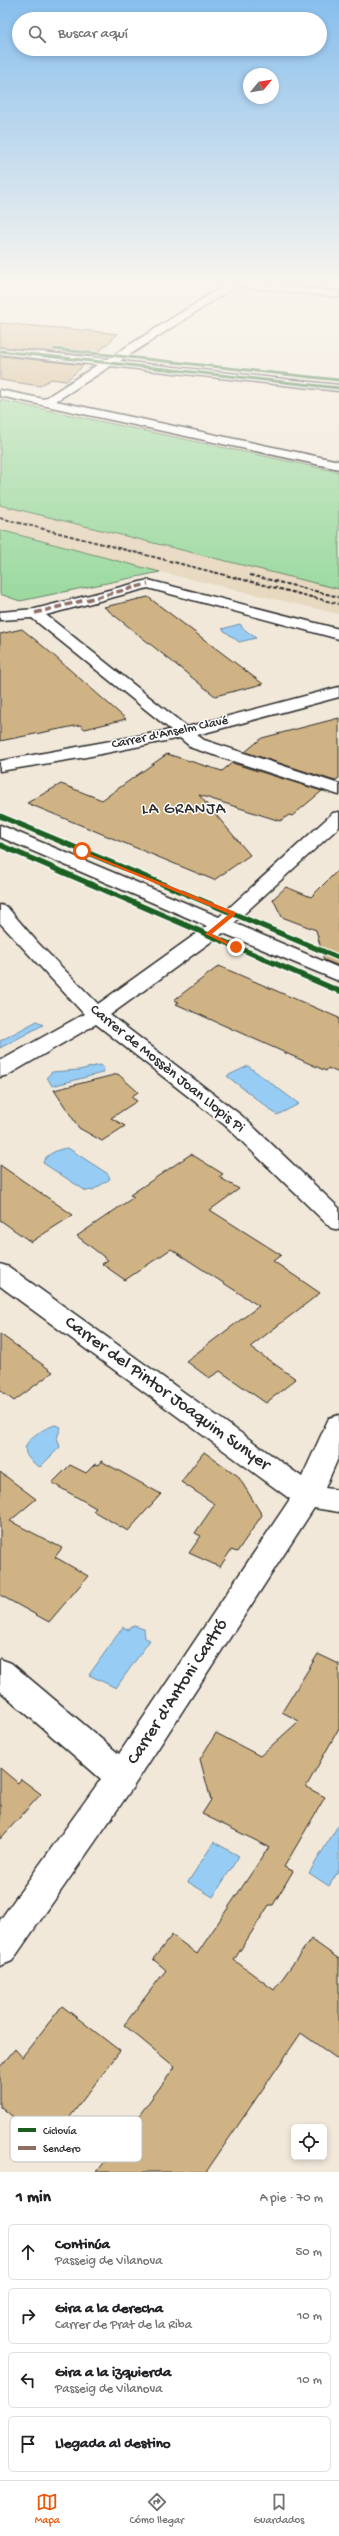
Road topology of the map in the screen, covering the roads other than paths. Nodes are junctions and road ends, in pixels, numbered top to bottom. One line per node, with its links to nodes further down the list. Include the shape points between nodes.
1 (71, 386): 5 (street)
2 (324, 386): 3 (street)
3 (339, 388)
4 (0, 393): 5 (street)
5 (47, 402): 6 (street)
6 (339, 466)
7 (35, 613): 8 (street); 9 (street, via 148,584); 11 (street)
8 (0, 616)
9 (339, 634)
10 (339, 692): 11 (street, Carrer d'Anselm Clavé)
11 (182, 732): 12 (street, Carrer d'Anselm Clavé, via 57,758); 13 (street, via 198,744)
12 (0, 766)
13 (339, 790)
14 (339, 817): 17 (street)
15 (0, 830): 17 (street)
16 (0, 911): 19 (street, Carrer de Mossèn Joan Llopis Pi, via 31,948)
17 (221, 925): 18 (street); 19 (street)
18 (339, 975)
19 (97, 1015): 20 (street); 21 (street, Carrer de Mossèn Joan Llopis Pi, via 234,1121)
20 (0, 1070)
21 (339, 1222)
22 (0, 1273): 24 (street, Carrer del Pintor Joaquim Sunyer)
23 (339, 1426): 24 (street, Carrer d'Antoni Cartró)
24 (307, 1496): 25 (street, Carrer del Pintor Joaquim Sunyer); 27 (street, Carrer d'Antoni Cartró)
25 (339, 1501)
26 (0, 1672): 27 (street)
27 (122, 1777): 28 (street, Carrer d'Antoni Cartró)
28 (0, 1949)

